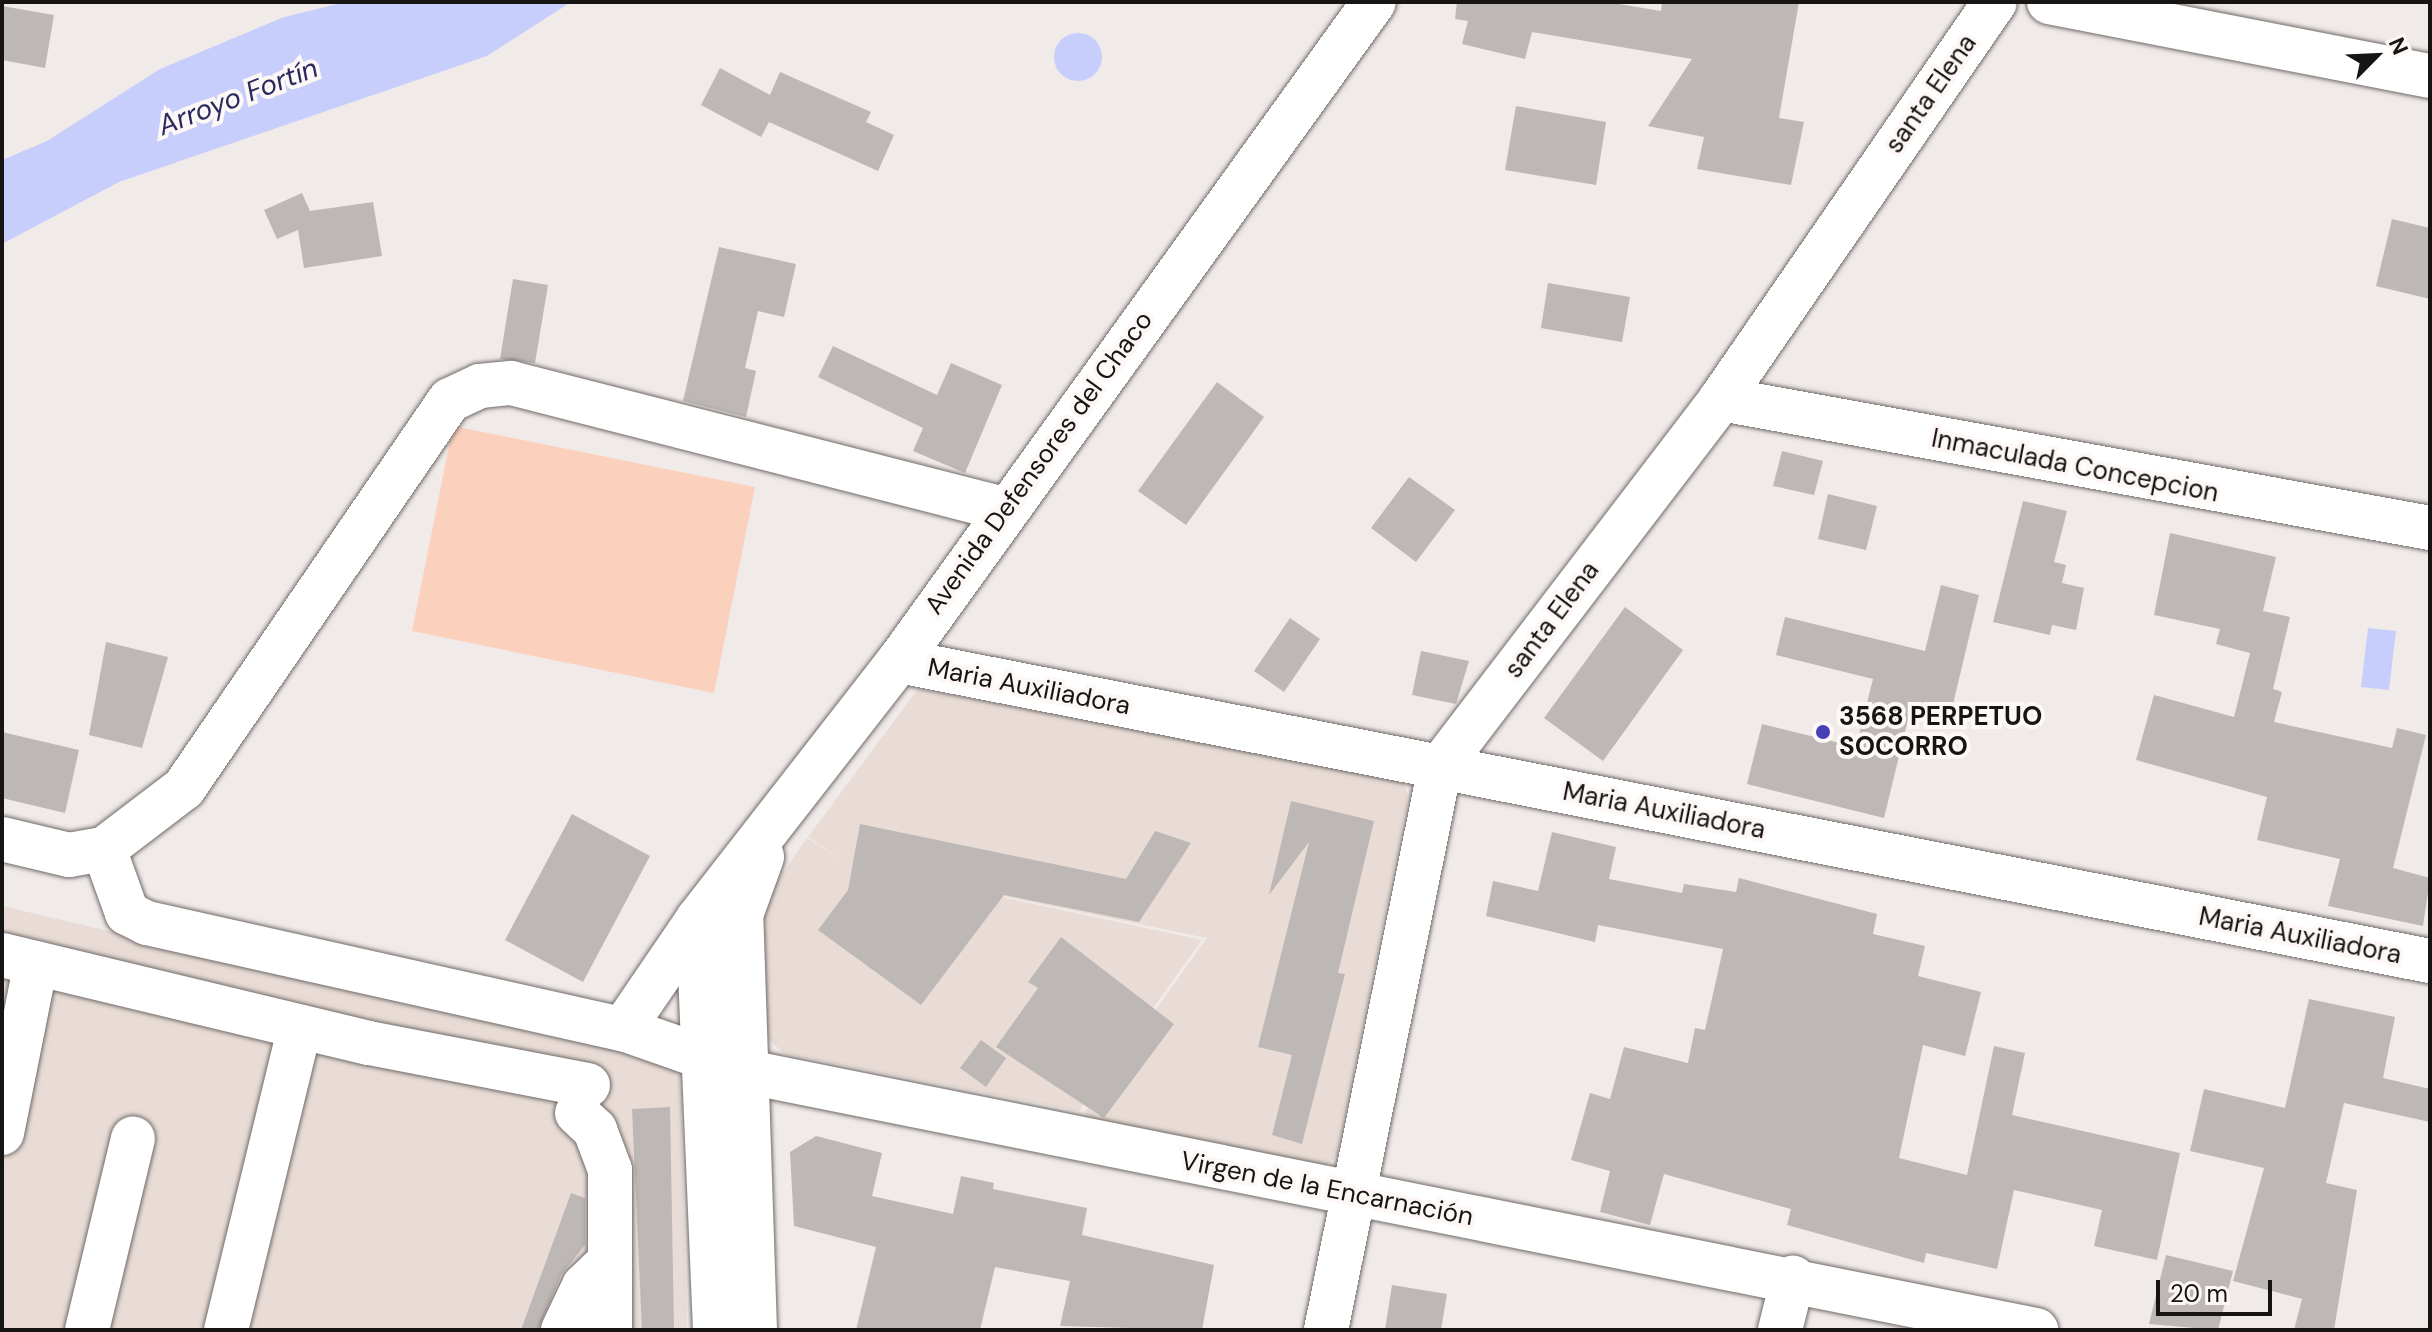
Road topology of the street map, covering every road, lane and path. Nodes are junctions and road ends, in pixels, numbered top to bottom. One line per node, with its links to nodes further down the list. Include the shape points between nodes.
1 (1374, 2): 6 (street, Avenida Defensores del Chaco)
2 (1995, 2): 5 (street, santa Elena)
3 (2049, 2): 4 (street)
4 (2430, 76)
5 (1721, 399): 7 (street, Inmaculada Concepcion); 9 (street, santa Elena)
6 (1004, 509): 8 (street, Avenida Defensores del Chaco); 12 (street, via 511,383 480,386 450,400 184,788)
7 (2430, 528)
8 (899, 661): 9 (street, Maria Auxiliadora); 10 (street, Avenida Defensores del Chaco)
9 (1440, 767): 15 (street, Maria Auxiliadora); 22 (street, santa Elena)
10 (777, 818): 13 (street, Avenida Defensores del Chaco); 19 (street, via 741,915)
11 (2, 839): 12 (street, via 69,855)
12 (104, 849): 17 (street, Virgen de la Encarnación, via 127,913 147,923)
13 (698, 919): 17 (street, Avenida Defensores del Chaco); 18 (street)
14 (19, 959): 16 (street); 20 (street)
15 (2430, 961)
16 (300, 1027): 23 (street, via 583,1099 610,1170); 26 (street)
17 (623, 1029): 18 (street, Virgen de la Encarnación)
18 (702, 1057): 19 (street, Virgen de la Encarnación); 29 (street)
19 (743, 1071): 22 (street, Virgen de la Encarnación); 30 (street)
20 (2, 1133)
21 (133, 1138): 25 (street)
22 (1351, 1195): 24 (street, Virgen de la Encarnación); 31 (street, santa Elena)
23 (608, 1263): 27 (street, via 584,1286); 28 (street)
24 (1793, 1278): 32 (street); 33 (street, Virgen de la Encarnación)
25 (87, 1330)
26 (226, 1330)
27 (563, 1330)
28 (610, 1330)
29 (715, 1330)
30 (755, 1330)
31 (1326, 1330)
32 (1780, 1330)
33 (2036, 1330)

